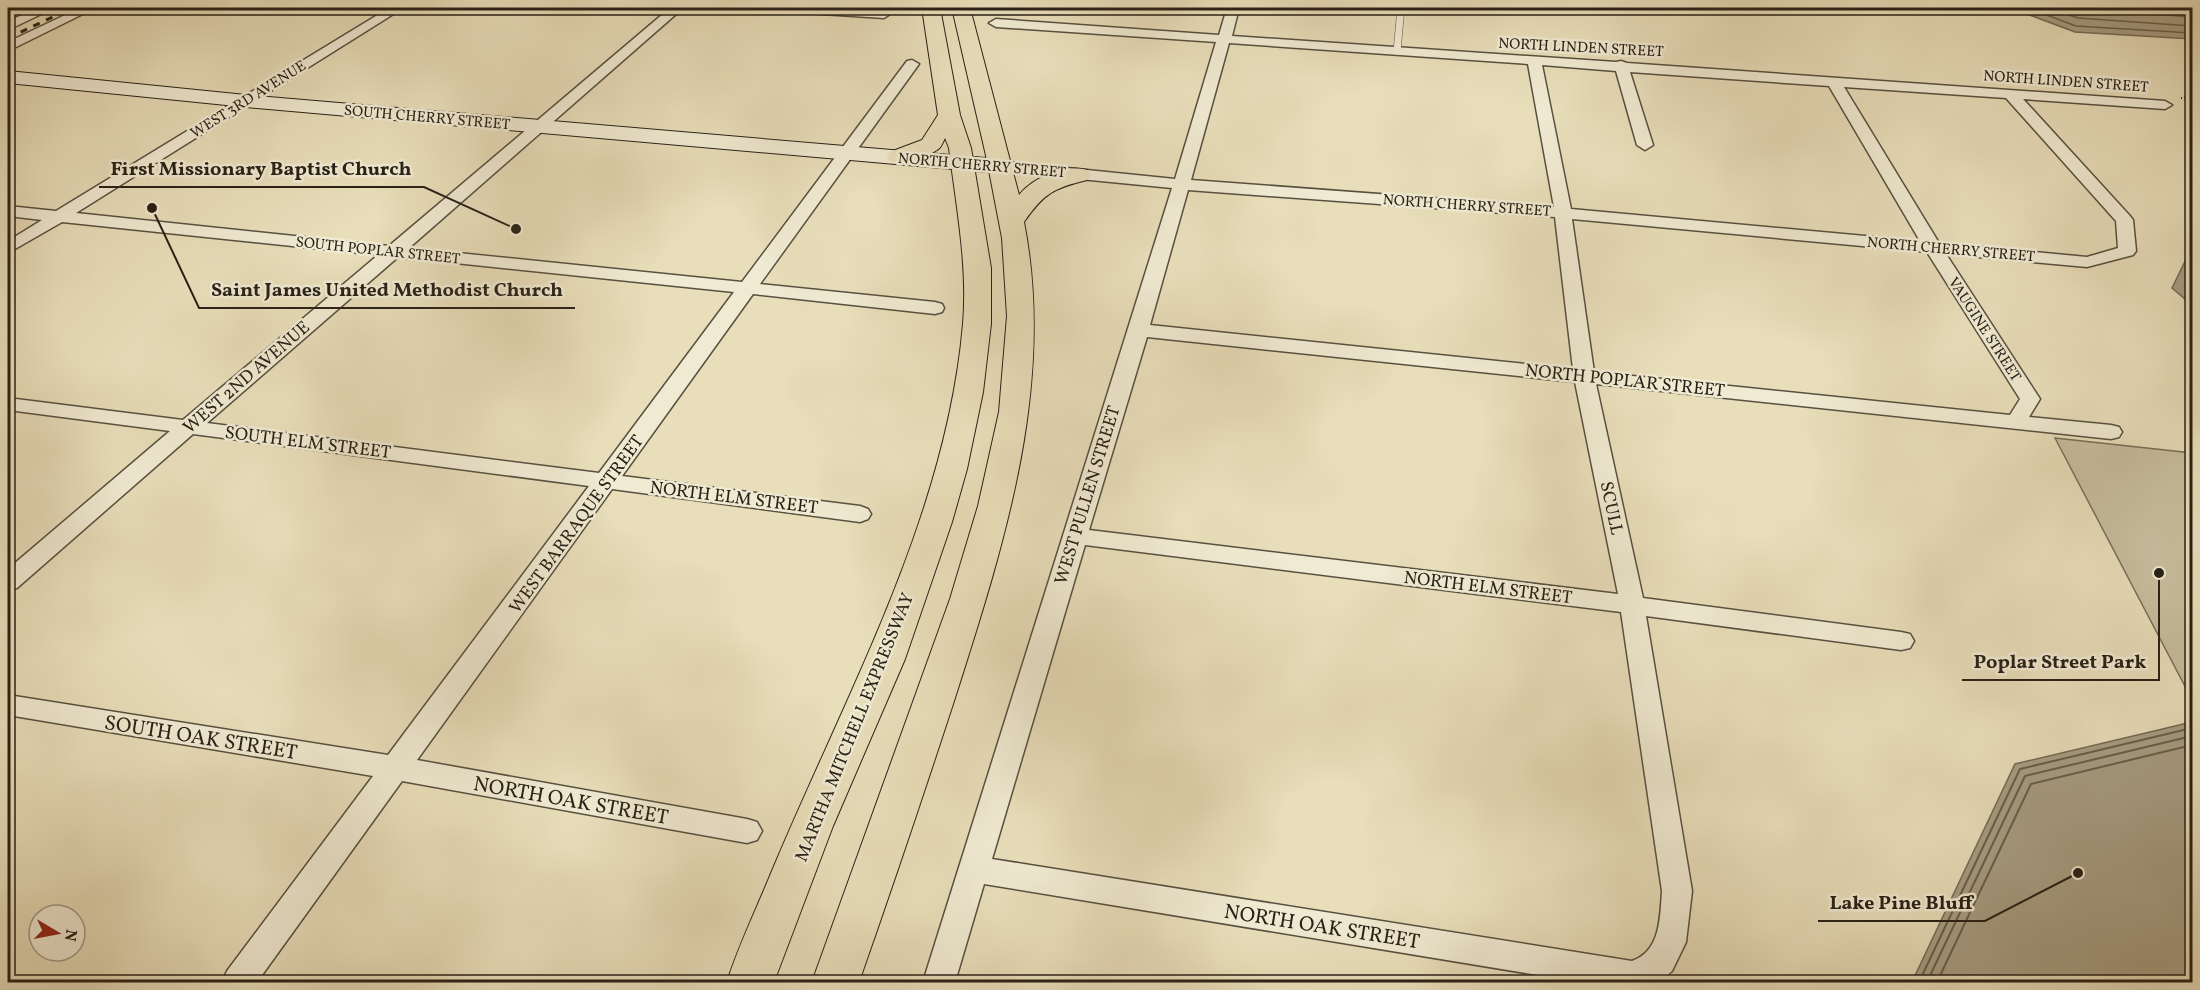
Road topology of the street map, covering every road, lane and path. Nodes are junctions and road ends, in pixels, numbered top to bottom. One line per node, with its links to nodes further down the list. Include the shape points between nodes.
1 (48, 8): 12 (street)
2 (89, 8): 14 (street)
3 (391, 8): 22 (street, WEST 3RD AVENUE)
4 (677, 8): 25 (street, WEST 2ND AVENUE)
5 (790, 8): 10 (street)
6 (931, 8): 24 (highway, MARTHA MITCHELL EXPRESSWAY)
7 (961, 8): 30 (highway)
8 (1233, 8): 13 (street, WEST PULLEN STREET)
9 (1401, 8): 15 (lane)
10 (884, 14)
11 (996, 23): 13 (street, NORTH LINDEN STREET)
12 (8, 26)
13 (1223, 38): 15 (street, NORTH LINDEN STREET); 32 (street, WEST PULLEN STREET)
14 (8, 47)
15 (1396, 51): 16 (street, NORTH LINDEN STREET)
16 (1534, 62): 18 (street, NORTH LINDEN STREET); 34 (street, SCULL)
17 (912, 64): 27 (street, WEST BARRAQUE STREET)
18 (1621, 65): 20 (street, NORTH LINDEN STREET); 26 (street)
19 (8, 76): 22 (main road, SOUTH CHERRY STREET)
20 (1833, 80): 21 (street, NORTH LINDEN STREET); 38 (street, VAUGINE STREET)
21 (2009, 93): 23 (street, NORTH LINDEN STREET); 38 (street, NORTH CHERRY STREET, via 2124,220 2127,251 2087,262)
22 (246, 101): 25 (main road, SOUTH CHERRY STREET); 35 (street, WEST 3RD AVENUE)
23 (2165, 105)
24 (949, 115): 28 (highway, via 930,145); 29 (highway, MARTHA MITCHELL EXPRESSWAY)
25 (538, 126): 27 (main road, SOUTH CHERRY STREET); 39 (street, WEST 2ND AVENUE)
26 (1645, 145)
27 (846, 153): 28 (main road, NORTH CHERRY STREET); 40 (street, WEST BARRAQUE STREET)
28 (897, 157): 29 (main road, NORTH CHERRY STREET)
29 (963, 162): 30 (main road, NORTH CHERRY STREET); 60 (highway, MARTHA MITCHELL EXPRESSWAY, via 978,268 977,324 968,393 951,469 886,659 812,826)
30 (998, 166): 31 (street, NORTH CHERRY STREET); 36 (highway)
31 (1079, 175): 32 (street, NORTH CHERRY STREET); 36 (highway, via 1041,185)
32 (1180, 184): 34 (street, NORTH CHERRY STREET); 42 (street, WEST PULLEN STREET)
33 (8, 211): 35 (street, SOUTH POPLAR STREET)
34 (1563, 213): 38 (street, NORTH CHERRY STREET); 43 (street, SCULL)
35 (59, 216): 37 (street, WEST 3RD AVENUE); 39 (street, SOUTH POPLAR STREET)
36 (1012, 222): 61 (highway, via 1021,314 1018,378 992,519 918,748)
37 (8, 248)
38 (1933, 248): 45 (street, VAUGINE STREET, via 2030,399)
39 (391, 251): 40 (street, SOUTH POPLAR STREET); 46 (street, WEST 2ND AVENUE)
40 (748, 290): 41 (street); 48 (street, WEST BARRAQUE STREET)
41 (935, 308)
42 (1138, 330): 43 (street, NORTH POPLAR STREET); 50 (street, WEST PULLEN STREET)
43 (1584, 375): 45 (street, NORTH POPLAR STREET); 52 (street, SCULL)
44 (8, 404): 46 (street, SOUTH ELM STREET)
45 (2015, 423): 47 (street, NORTH POPLAR STREET)
46 (190, 426): 48 (street, SOUTH ELM STREET); 51 (street, WEST 2ND AVENUE)
47 (2111, 432)
48 (608, 481): 49 (street, NORTH ELM STREET); 55 (street, WEST BARRAQUE STREET)
49 (860, 514)
50 (1074, 537): 52 (street, NORTH ELM STREET); 57 (street, WEST PULLEN STREET)
51 (8, 582)
52 (1632, 605): 53 (street, NORTH ELM STREET); 58 (street, SCULL, via 1677,891 1674,924)
53 (1901, 640)
54 (8, 705): 55 (street, SOUTH OAK STREET)
55 (395, 768): 56 (street, NORTH OAK STREET); 59 (street, WEST BARRAQUE STREET)
56 (747, 831)
57 (973, 869): 58 (street, NORTH OAK STREET, via 1632,976 1654,969); 62 (street, WEST PULLEN STREET)
58 (1665, 954)
59 (238, 982)
60 (750, 982)
61 (835, 982)
62 (939, 982)

